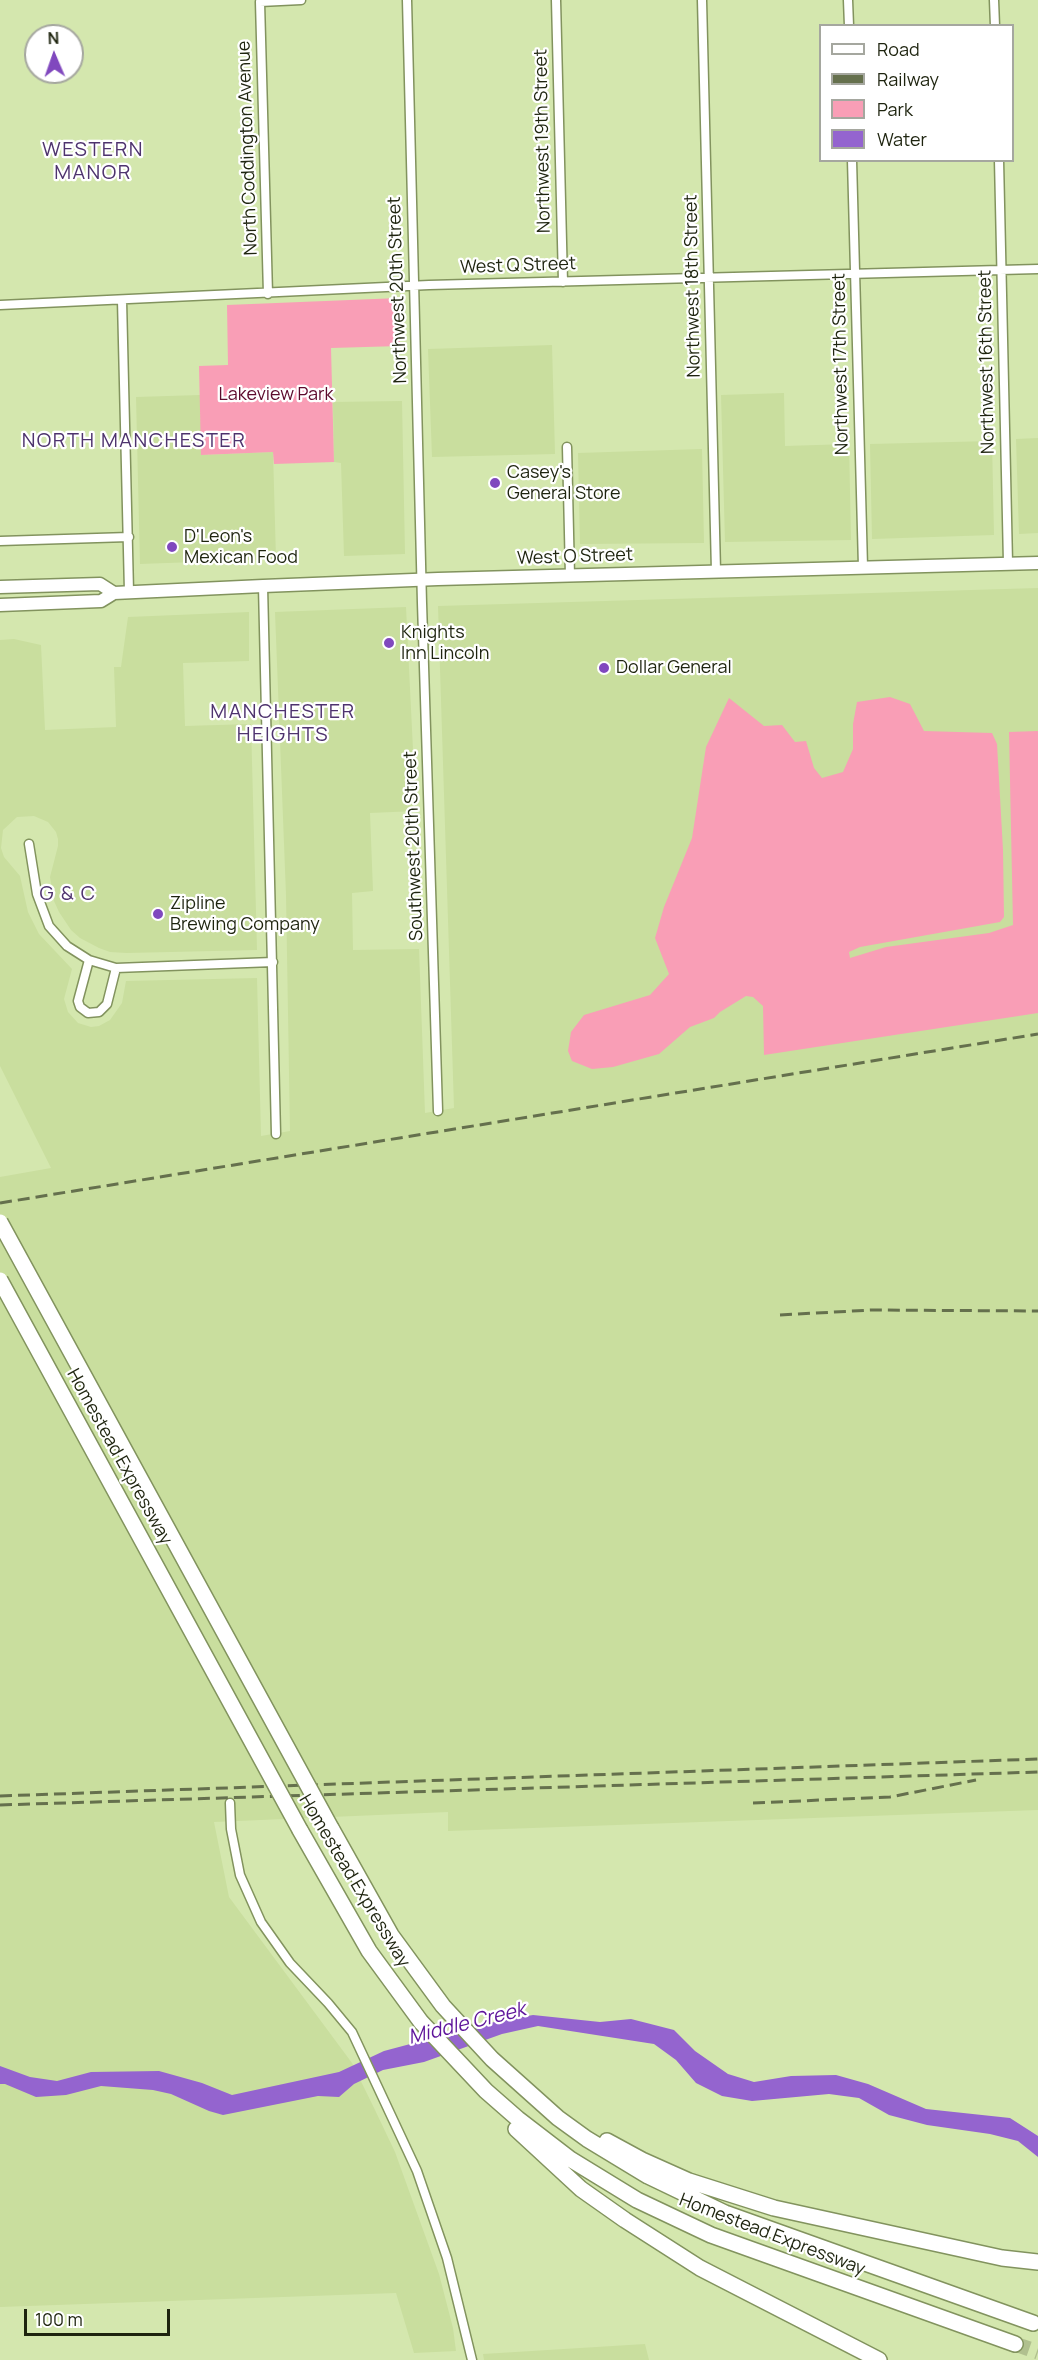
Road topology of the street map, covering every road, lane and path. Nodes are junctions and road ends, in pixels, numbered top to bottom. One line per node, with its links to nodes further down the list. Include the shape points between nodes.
1 (301, 0): 17 (street, North Coddington Avenue, via 260,2)
2 (407, 0): 16 (street, Northwest 20th Street)
3 (556, 0): 15 (street, Northwest 19th Street)
4 (702, 0): 14 (street, Northwest 18th Street)
5 (848, 0): 7 (street)
6 (994, 0): 8 (street)
7 (849, 24)
8 (995, 24)
9 (852, 162): 13 (street, Northwest 17th Street)
10 (999, 162): 12 (street, Northwest 16th Street)
11 (1038, 269): 12 (street, West Q Street)
12 (1002, 270): 13 (street, West Q Street); 23 (street, Northwest 16th Street)
13 (856, 274): 14 (street, West Q Street); 25 (street, Northwest 17th Street)
14 (709, 278): 15 (street, West Q Street); 26 (street, Northwest 18th Street)
15 (563, 282): 16 (street, West Q Street)
16 (414, 286): 17 (street, West Q Street); 28 (street, Northwest 20th Street)
17 (268, 294): 18 (street, West Q Street)
18 (122, 300): 19 (street, West Q Street); 21 (street)
19 (0, 305)
20 (567, 447): 27 (street)
21 (129, 537): 22 (street); 31 (street)
22 (0, 541)
23 (1008, 563): 24 (main road, West O Street); 25 (main road, West O Street)
24 (1038, 563)
25 (863, 567): 26 (main road, West O Street)
26 (716, 571): 27 (main road, West O Street)
27 (570, 576): 28 (main road, West O Street)
28 (422, 580): 29 (main road, West O Street); 38 (street, Southwest 20th Street)
29 (262, 586): 31 (main road, West O Street); 36 (street)
30 (0, 587): 32 (main road, West O Street, via 100,584)
31 (129, 592): 32 (main road, West O Street)
32 (114, 593): 33 (main road, West O Street, via 101,601)
33 (0, 605)
34 (29, 844): 35 (street, via 36,890 49,926 67,946)
35 (89, 960): 37 (street); 37 (street, via 78,1001 88,1013 99,1012 107,1004)
36 (273, 962): 37 (street); 39 (street)
37 (116, 968)
38 (438, 1111)
39 (276, 1134)
40 (0, 1222): 44 (highway, Homestead Expressway, bridge, via 386,1927 466,2033)
41 (0, 1280): 43 (highway, Homestead Expressway, bridge, via 369,1951 421,2022)
42 (230, 1803): 51 (street, via 240,1875 261,1922 290,1963 340,2016 360,2048 417,2171 450,2270)
43 (486, 2091): 49 (highway, via 510,2124 581,2188 624,2220 700,2268); 50 (highway, Homestead Expressway, via 570,2159 669,2217 763,2255)
44 (558, 2118): 45 (highway, via 586,2128 666,2171 736,2197); 48 (highway, Homestead Expressway, via 632,2168 709,2206)
45 (1002, 2258): 46 (highway); 47 (highway)
46 (1038, 2262)
47 (1038, 2272)
48 (1033, 2323)
49 (829, 2336): 52 (highway); 53 (highway)
50 (1015, 2344)
51 (472, 2360)
52 (860, 2360)
53 (879, 2360)

